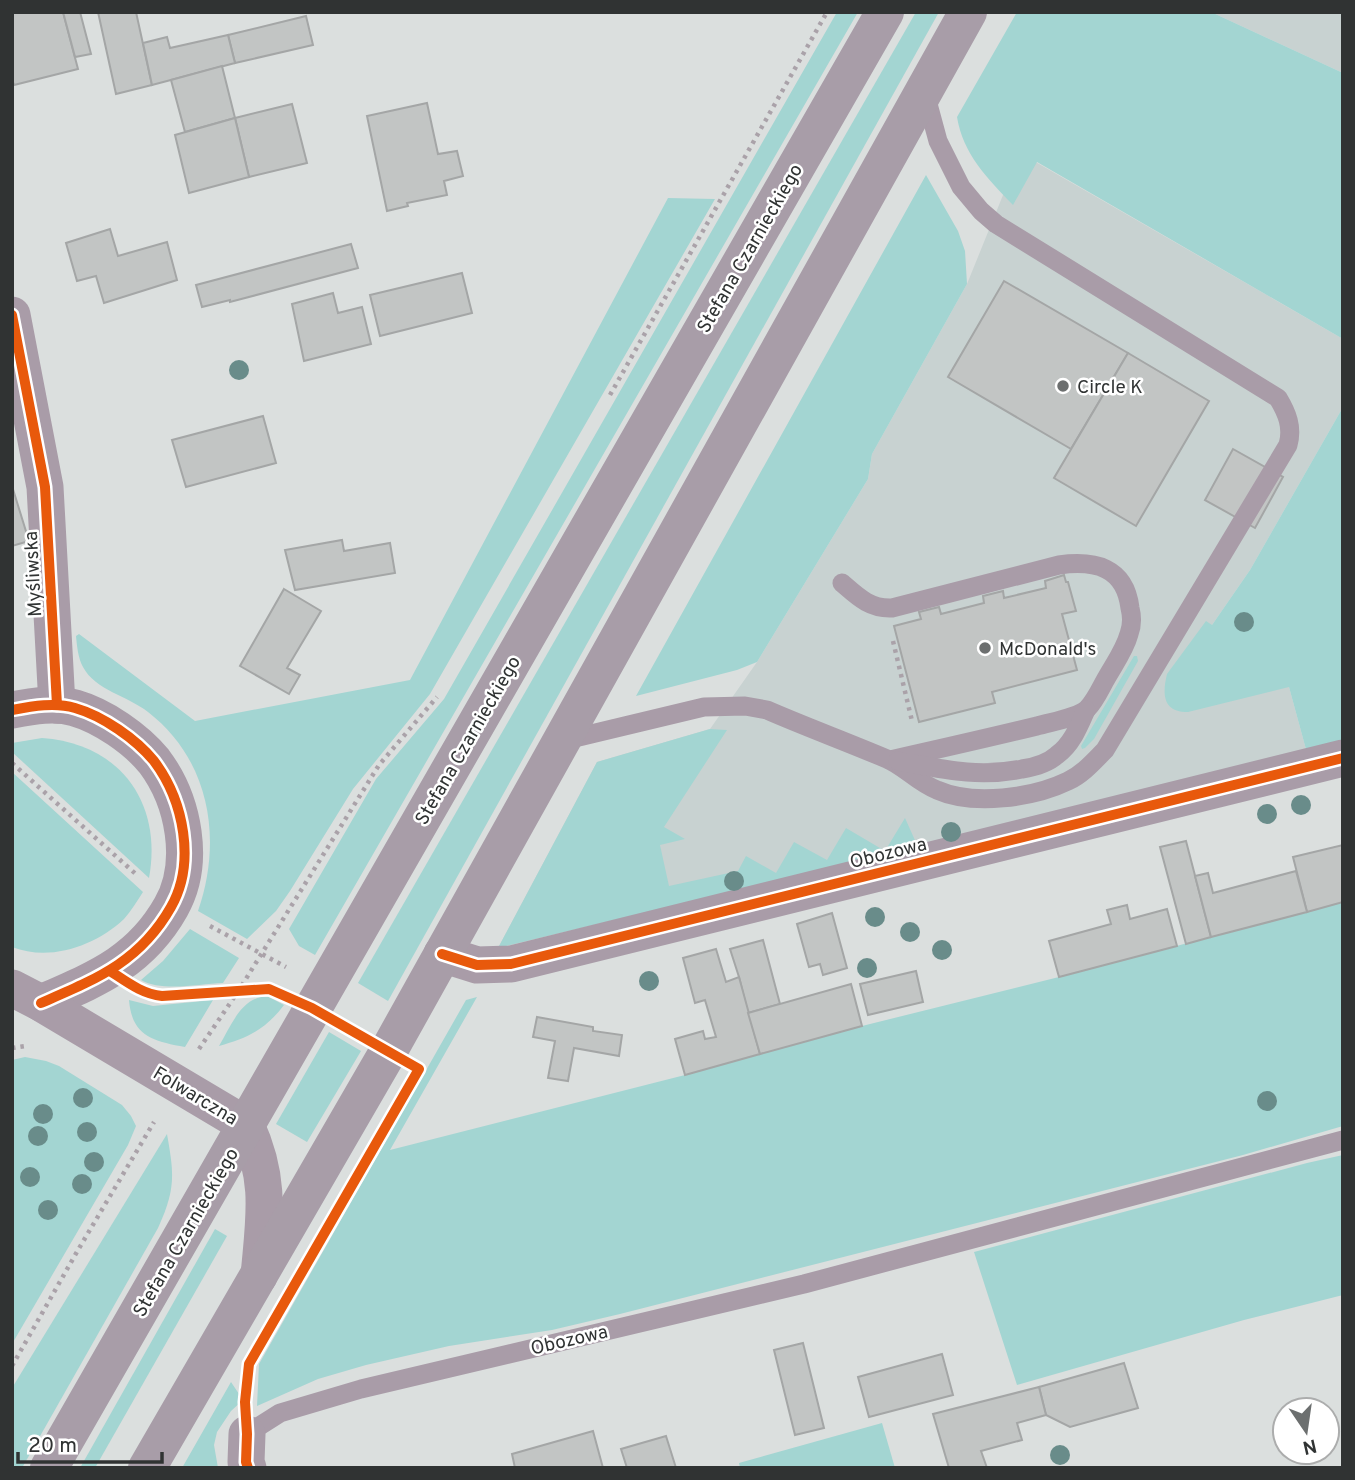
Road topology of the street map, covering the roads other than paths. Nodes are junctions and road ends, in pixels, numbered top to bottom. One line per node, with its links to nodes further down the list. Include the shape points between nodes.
1 (885, 12): 14 (main road, Stefana Czarnieckiego)
2 (968, 12): 3 (main road)
3 (924, 89): 9 (main road); 11 (lane, via 938,141 961,187 981,211 1040,253 1278,398 1291,436 1105,750 1090,765 1051,788 969,798 921,783)
4 (12, 315): 6 (street, Myśliwska, via 45,487)
5 (842, 583): 8 (lane, via 865,602 892,608 1059,565 1078,562 1113,572 1129,597 1130,632)
6 (57, 705): 7 (street); 13 (street, via 94,715 128,736 153,761 172,792 185,858 172,906 138,950 92,980)
7 (12, 710)
8 (1086, 710): 11 (lane); 11 (lane, via 1059,755 1030,768 967,774)
9 (561, 742): 11 (lane, via 704,707 745,706 766,710); 12 (main road)
10 (1343, 758): 12 (street, Obozowa, via 511,964 477,965)
11 (890, 760)
12 (442, 954): 16 (main road)
13 (27, 995): 14 (street, Folwarczna)
14 (246, 1125): 16 (street, Folwarczna, via 264,1182); 18 (main road, Stefana Czarnieckiego)
15 (1343, 1140): 17 (lane, Obozowa, via 804,1284 361,1389 280,1413)
16 (259, 1276): 19 (main road)
17 (248, 1451)
18 (49, 1468)
19 (147, 1468)

